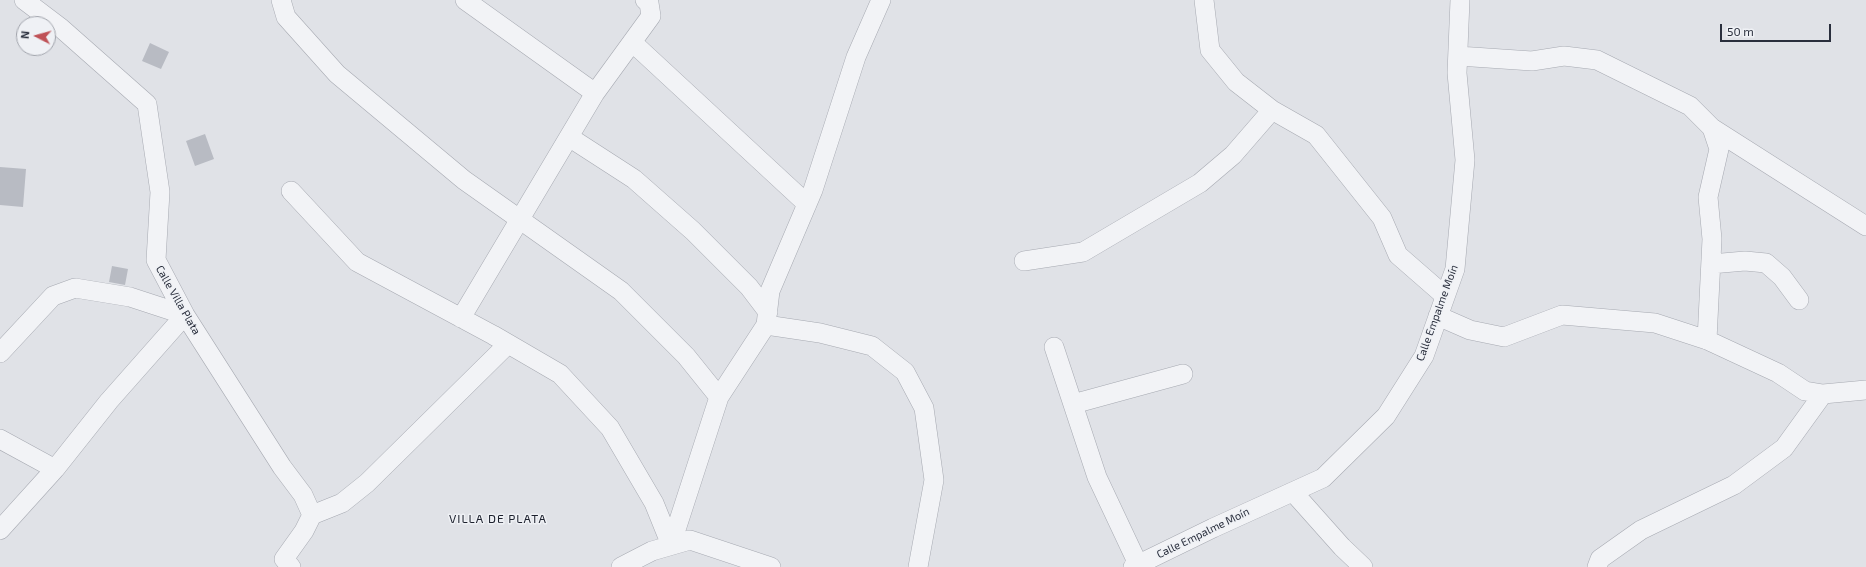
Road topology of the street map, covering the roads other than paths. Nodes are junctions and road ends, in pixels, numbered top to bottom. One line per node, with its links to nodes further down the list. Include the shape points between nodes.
1 (24, 0): 22 (street, Calle Villa Plata, via 61,28 147,104 160,192 156,260)
2 (281, 0): 16 (street, via 286,17 337,74 464,180)
3 (465, 0): 10 (street)
4 (645, 0): 8 (street, via 650,3 651,16)
5 (881, 0): 15 (street, via 856,58)
6 (1204, 0): 11 (street, via 1210,50 1236,82)
7 (1460, 0): 9 (street, Calle Empalme Moín)
8 (632, 42): 10 (street); 15 (street)
9 (1458, 56): 12 (street, via 1532,61 1564,56 1597,60 1690,106); 20 (street, Calle Empalme Moín, via 1457,73 1465,160 1455,269)
10 (595, 93): 13 (street)
11 (1272, 110): 18 (street, via 1233,155 1200,183 1083,252); 20 (street, via 1316,135 1382,218 1398,255)
12 (1712, 128): 17 (street); 19 (street, via 1719,149 1708,197 1712,239)
13 (569, 137): 16 (street); 25 (street, via 634,178 693,231 749,287)
14 (291, 191): 24 (street, via 357,262)
15 (807, 204): 25 (street, via 770,291)
16 (520, 219): 24 (street); 33 (street, via 621,292 686,356)
17 (1866, 226)
18 (1024, 261)
19 (1710, 264): 21 (street, via 1745,261 1766,263 1782,277); 26 (street)
20 (1445, 296): 23 (street, Calle Empalme Moín)
21 (1799, 300)
22 (185, 315): 29 (street, via 130,297 75,288 53,296); 36 (street, via 109,401); 38 (street, Calle Villa Plata, via 302,495)
23 (1438, 316): 26 (street, via 1470,330 1504,337 1562,315 1655,323); 37 (street, Calle Empalme Moín, via 1424,356 1386,416 1323,478)
24 (461, 318): 27 (street)
25 (767, 319): 33 (street); 45 (street, via 872,346 905,372 924,408 934,480)
26 (1707, 340): 32 (street, via 1778,373 1805,391)
27 (508, 344): 38 (street, via 367,483 342,503); 40 (street, via 560,374 610,428 654,504)
28 (1054, 346): 34 (street)
29 (0, 353)
30 (1183, 374): 34 (street)
31 (1866, 390): 32 (street)
32 (1823, 394): 47 (street, via 1784,448 1734,485 1642,530 1600,559)
33 (719, 398): 40 (street)
34 (1073, 404): 42 (street, via 1097,477)
35 (0, 439): 36 (street)
36 (55, 469): 39 (street)
37 (1293, 492): 42 (street, Calle Empalme Moín); 46 (street)
38 (312, 515): 41 (street)
39 (0, 530)
40 (671, 545): 43 (street, via 652,551); 44 (street, via 690,540)
41 (284, 564)
42 (1136, 566)
43 (621, 567)
44 (771, 567)
45 (918, 567)
46 (1363, 567)
47 (1597, 567)

